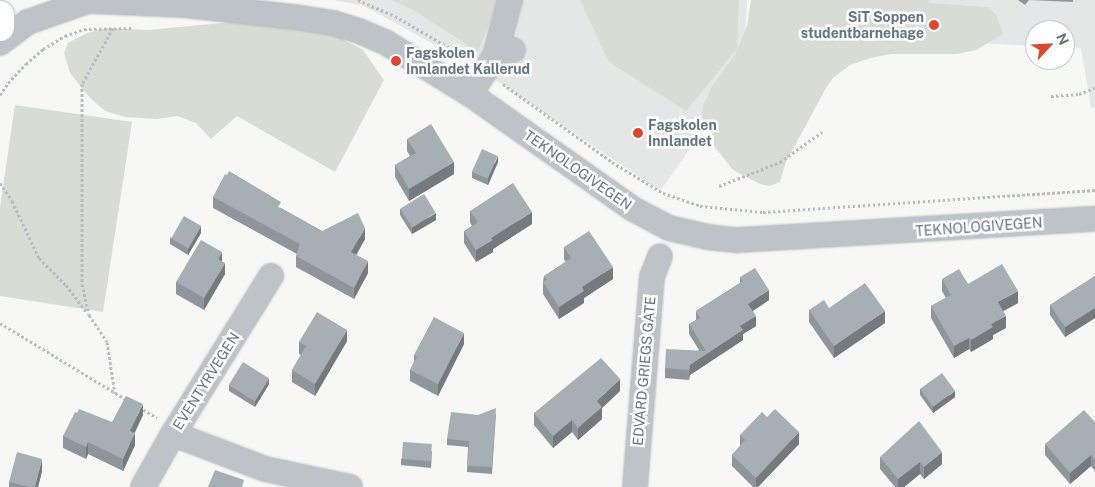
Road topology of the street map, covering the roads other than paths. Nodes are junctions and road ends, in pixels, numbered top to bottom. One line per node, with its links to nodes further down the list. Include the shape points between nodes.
1 (510, 0): 7 (street, via 498,59)
2 (77, 1): 3 (street, TEKNOLOGIVEGEN); 6 (street, TEKNOLOGIVEGEN, via 28,22)
3 (145, 2): 7 (street, TEKNOLOGIVEGEN, via 333,23 385,42)
4 (0, 15): 5 (main road)
5 (0, 27)
6 (0, 43)
7 (470, 94): 8 (street, TEKNOLOGIVEGEN, via 633,209 669,228 707,237 747,240)
8 (1095, 219)
9 (660, 256): 14 (street, EDVARD GRIEGS GATE, via 652,276)
10 (271, 276): 11 (street, EVENTYRVEGEN)
11 (173, 434): 12 (street, EVENTYRVEGEN); 13 (street, via 265,470)
12 (143, 487)
13 (350, 487)
14 (635, 487)

